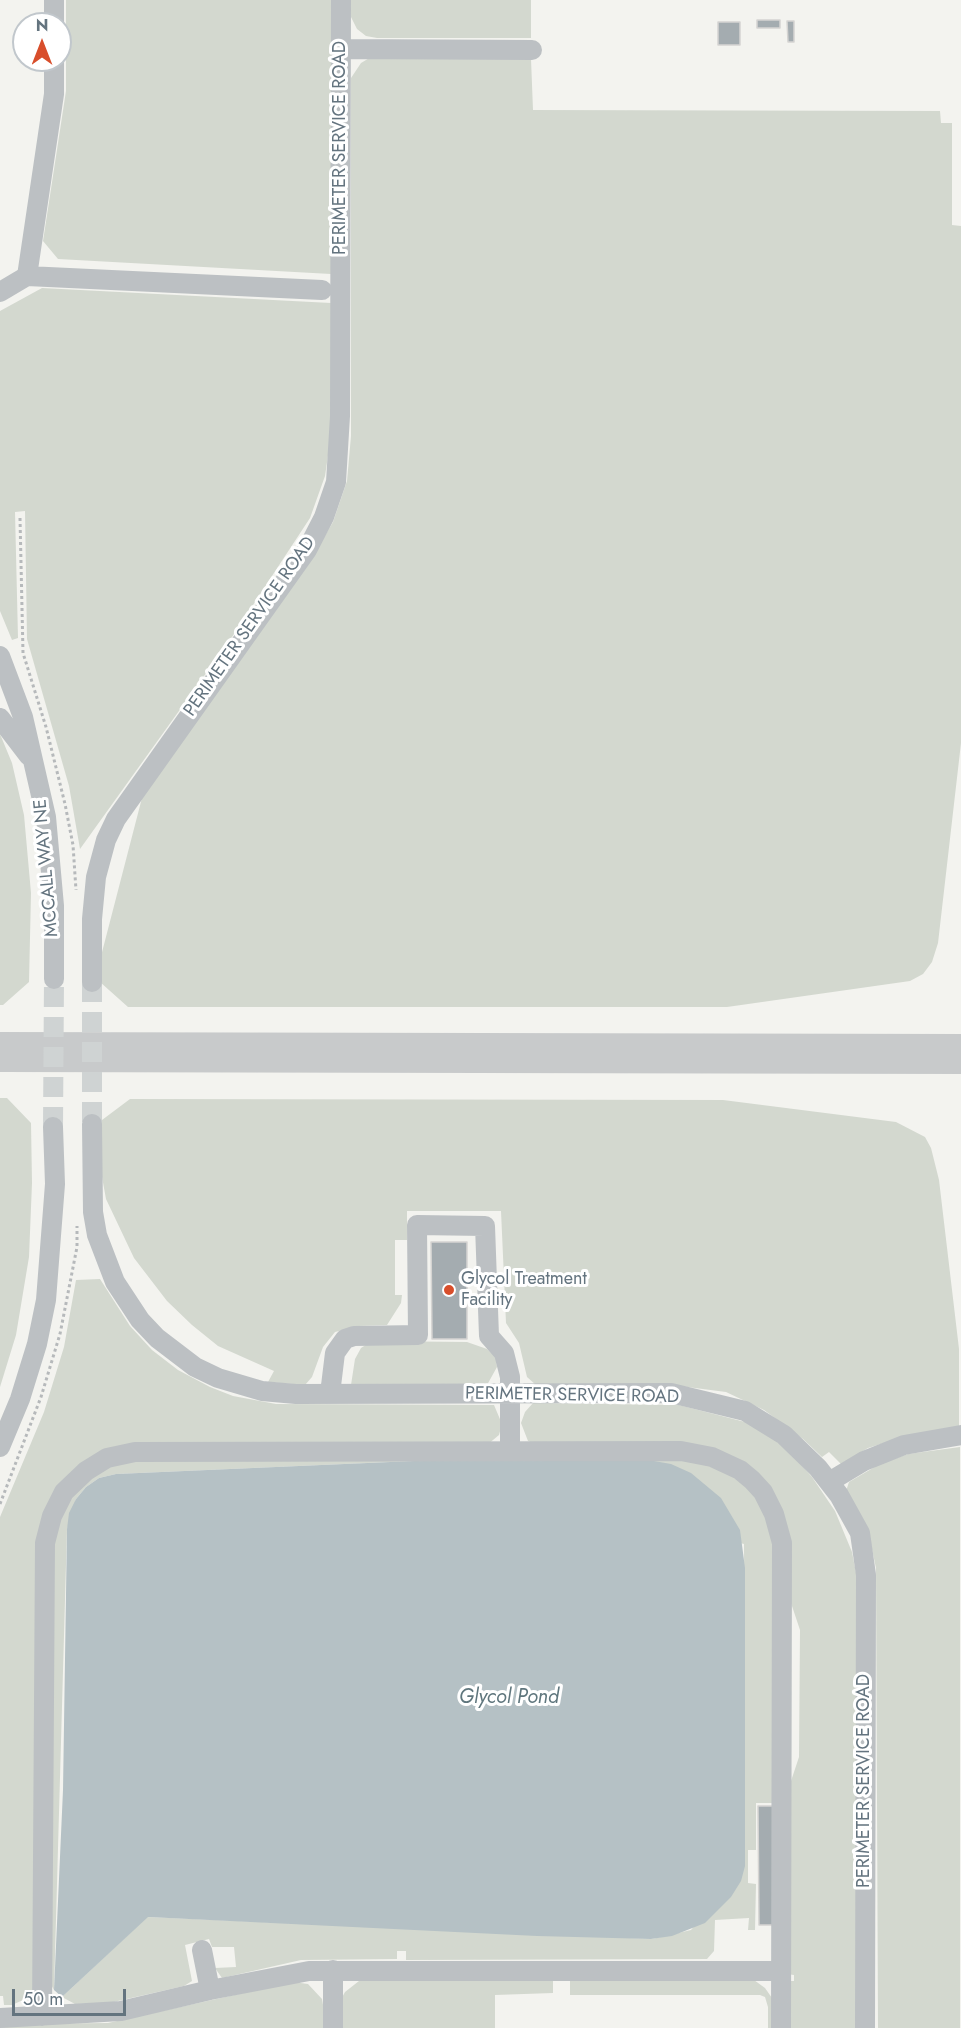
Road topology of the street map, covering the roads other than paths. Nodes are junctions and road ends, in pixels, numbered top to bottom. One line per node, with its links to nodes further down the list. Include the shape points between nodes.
1 (341, 0): 2 (street, PERIMETER SERVICE ROAD)
2 (341, 49): 3 (street); 12 (street, PERIMETER SERVICE ROAD, via 340,416 336,482 307,550 116,819 96,877)
3 (532, 50)
4 (54, 72): 5 (street)
5 (27, 276): 6 (street); 7 (street)
6 (322, 290)
7 (0, 292)
8 (0, 657): 10 (street, MCCALL WAY NE, via 23,717)
9 (0, 718): 10 (street)
10 (33, 760): 11 (street, MCCALL WAY NE, via 46,817 51,866)
11 (54, 980)
12 (92, 982)
13 (92, 1124): 15 (street, PERIMETER SERVICE ROAD, via 97,1235 115,1282 140,1320 175,1353 218,1378 262,1391)
14 (53, 1127): 18 (street, via 55,1184 46,1300 37,1344)
15 (330, 1394): 16 (street, PERIMETER SERVICE ROAD); 16 (street, via 335,1353 345,1339 418,1335 417,1225 485,1226 489,1336 508,1361)
16 (510, 1394): 19 (street); 20 (street, PERIMETER SERVICE ROAD, via 671,1394 745,1410 784,1435)
17 (961, 1435): 20 (street, via 904,1445 864,1461)
18 (0, 1447)
19 (510, 1449): 23 (street, via 697,1453 740,1470 769,1503 782,1553); 25 (street, via 135,1452 107,1458 64,1492 52,1516 44,1565)
20 (829, 1482): 29 (street, PERIMETER SERVICE ROAD, via 860,1533 866,1575)
21 (202, 1950): 24 (street)
22 (333, 1970): 23 (street); 24 (street); 27 (street)
23 (781, 1971): 28 (street)
24 (210, 1990): 25 (street, via 121,2012)
25 (42, 2016): 26 (street)
26 (0, 2018)
27 (333, 2028)
28 (781, 2028)
29 (865, 2028)

